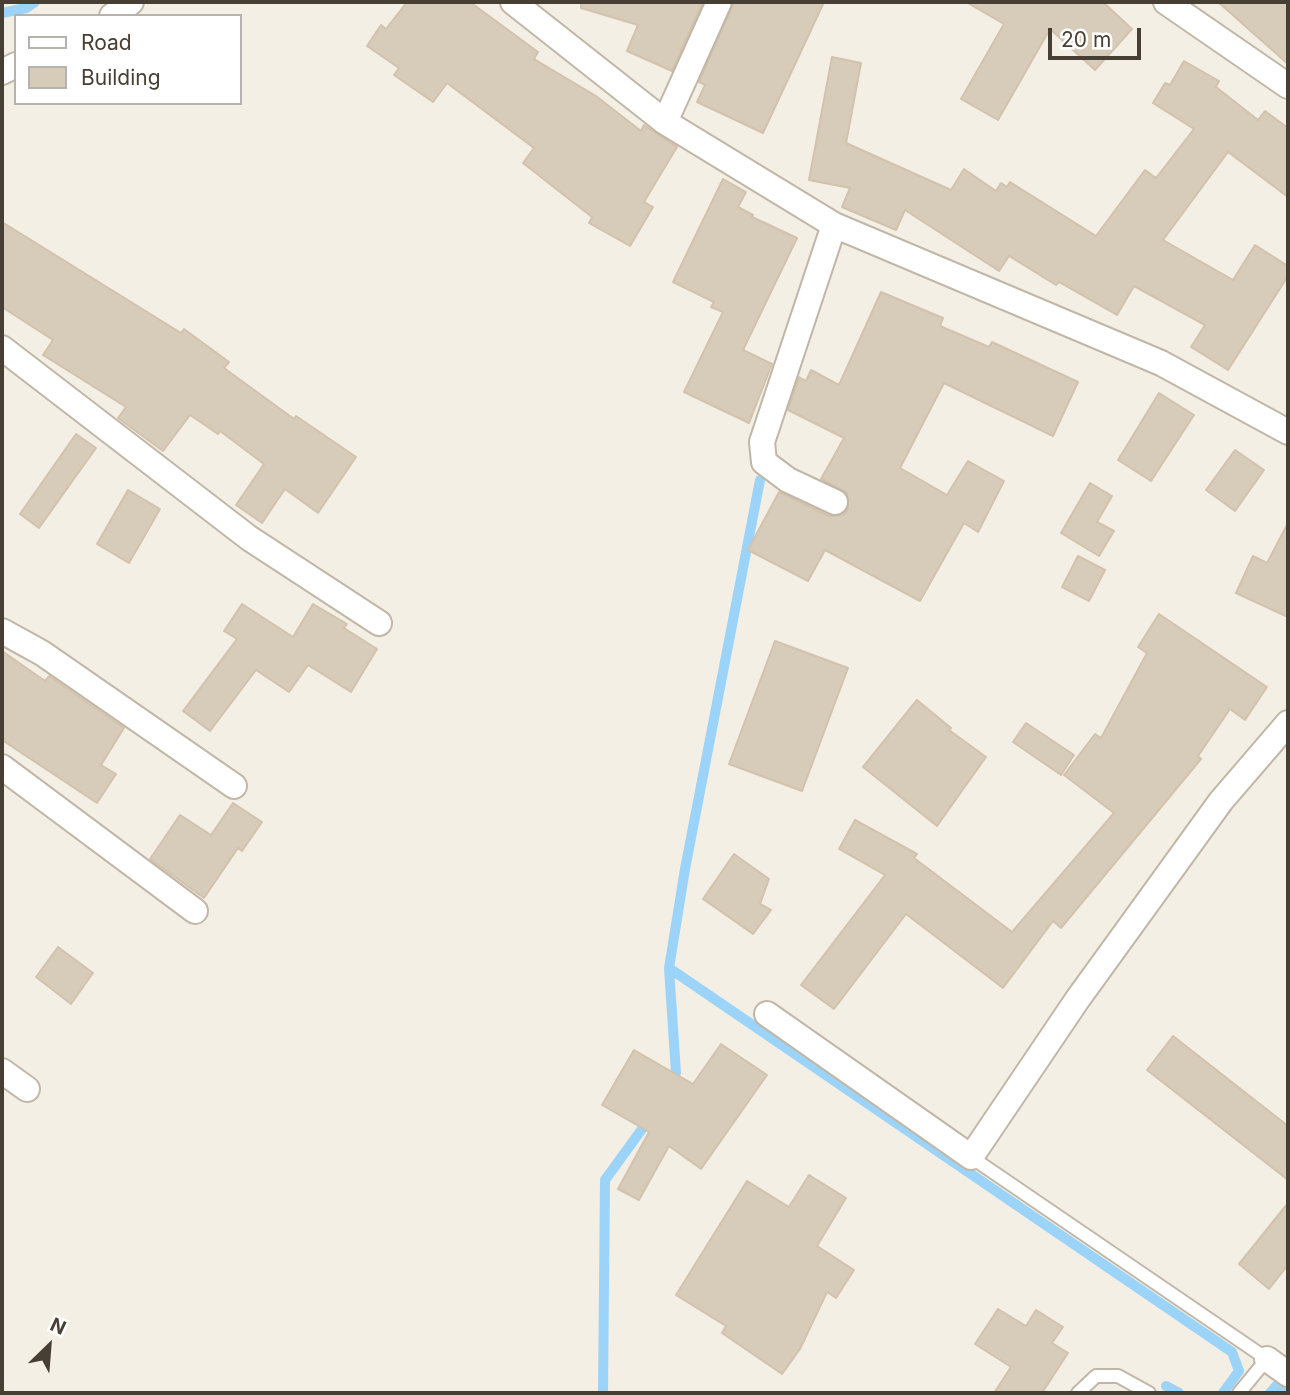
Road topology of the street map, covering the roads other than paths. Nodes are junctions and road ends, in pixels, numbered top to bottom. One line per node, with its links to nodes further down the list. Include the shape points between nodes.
1 (131, 2): 5 (street)
2 (513, 2): 7 (street)
3 (719, 2): 7 (street)
4 (1166, 2): 6 (street)
5 (116, 14)
6 (1288, 86)
7 (665, 122): 8 (street)
8 (834, 225): 10 (street, via 1161,363); 11 (street, via 762,442 764,462 788,480)
9 (2, 348): 12 (street, via 249,538)
10 (1288, 432)
11 (835, 502)
12 (379, 623)
13 (2, 631): 16 (street)
14 (1288, 723): 21 (street, via 1222,801 1077,1000)
15 (2, 767): 17 (street)
16 (234, 786)
17 (195, 911)
18 (767, 1014): 21 (street)
19 (2, 1071): 20 (street)
20 (27, 1089)
21 (971, 1157): 22 (lane)
22 (1267, 1359): 23 (street); 26 (lane)
23 (1288, 1374)
24 (1078, 1393): 25 (lane, via 1096,1376 1118,1376)
25 (1149, 1393)
26 (1239, 1393)

